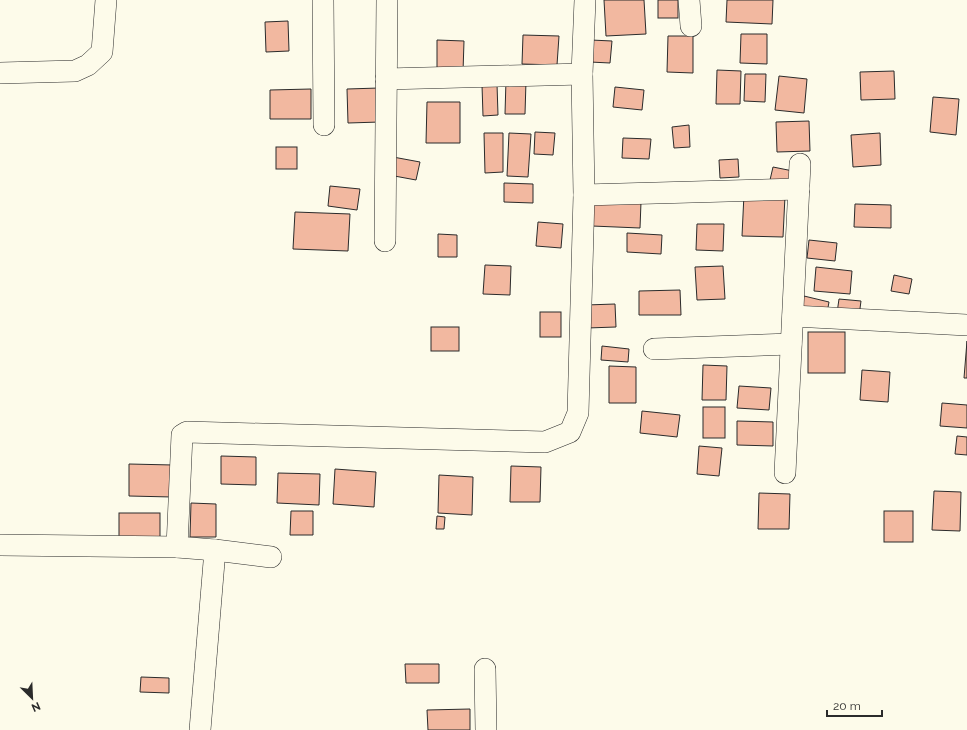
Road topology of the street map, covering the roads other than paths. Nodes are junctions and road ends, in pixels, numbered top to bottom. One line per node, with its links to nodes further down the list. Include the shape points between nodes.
1 (106, 0): 7 (street, via 102,52 88,65 75,71)
2 (323, 0): 10 (street)
3 (387, 0): 9 (street)
4 (585, 0): 8 (street)
5 (689, 0): 6 (street)
6 (691, 26)
7 (0, 72)
8 (582, 74): 9 (street); 13 (street)
9 (386, 79): 14 (street)
10 (324, 125)
11 (800, 164): 12 (street)
12 (799, 189): 13 (street); 15 (street)
13 (584, 195): 21 (street, via 578,413 570,432 545,442 187,432 182,435)
14 (385, 241)
15 (793, 316): 16 (street); 17 (street)
16 (967, 325)
17 (791, 344): 18 (street); 19 (street)
18 (654, 348)
19 (785, 473)
20 (0, 545): 21 (street)
21 (176, 548): 22 (street)
22 (215, 550): 23 (street); 25 (street)
23 (271, 557)
24 (484, 669): 26 (street)
25 (200, 730)
26 (486, 730)

